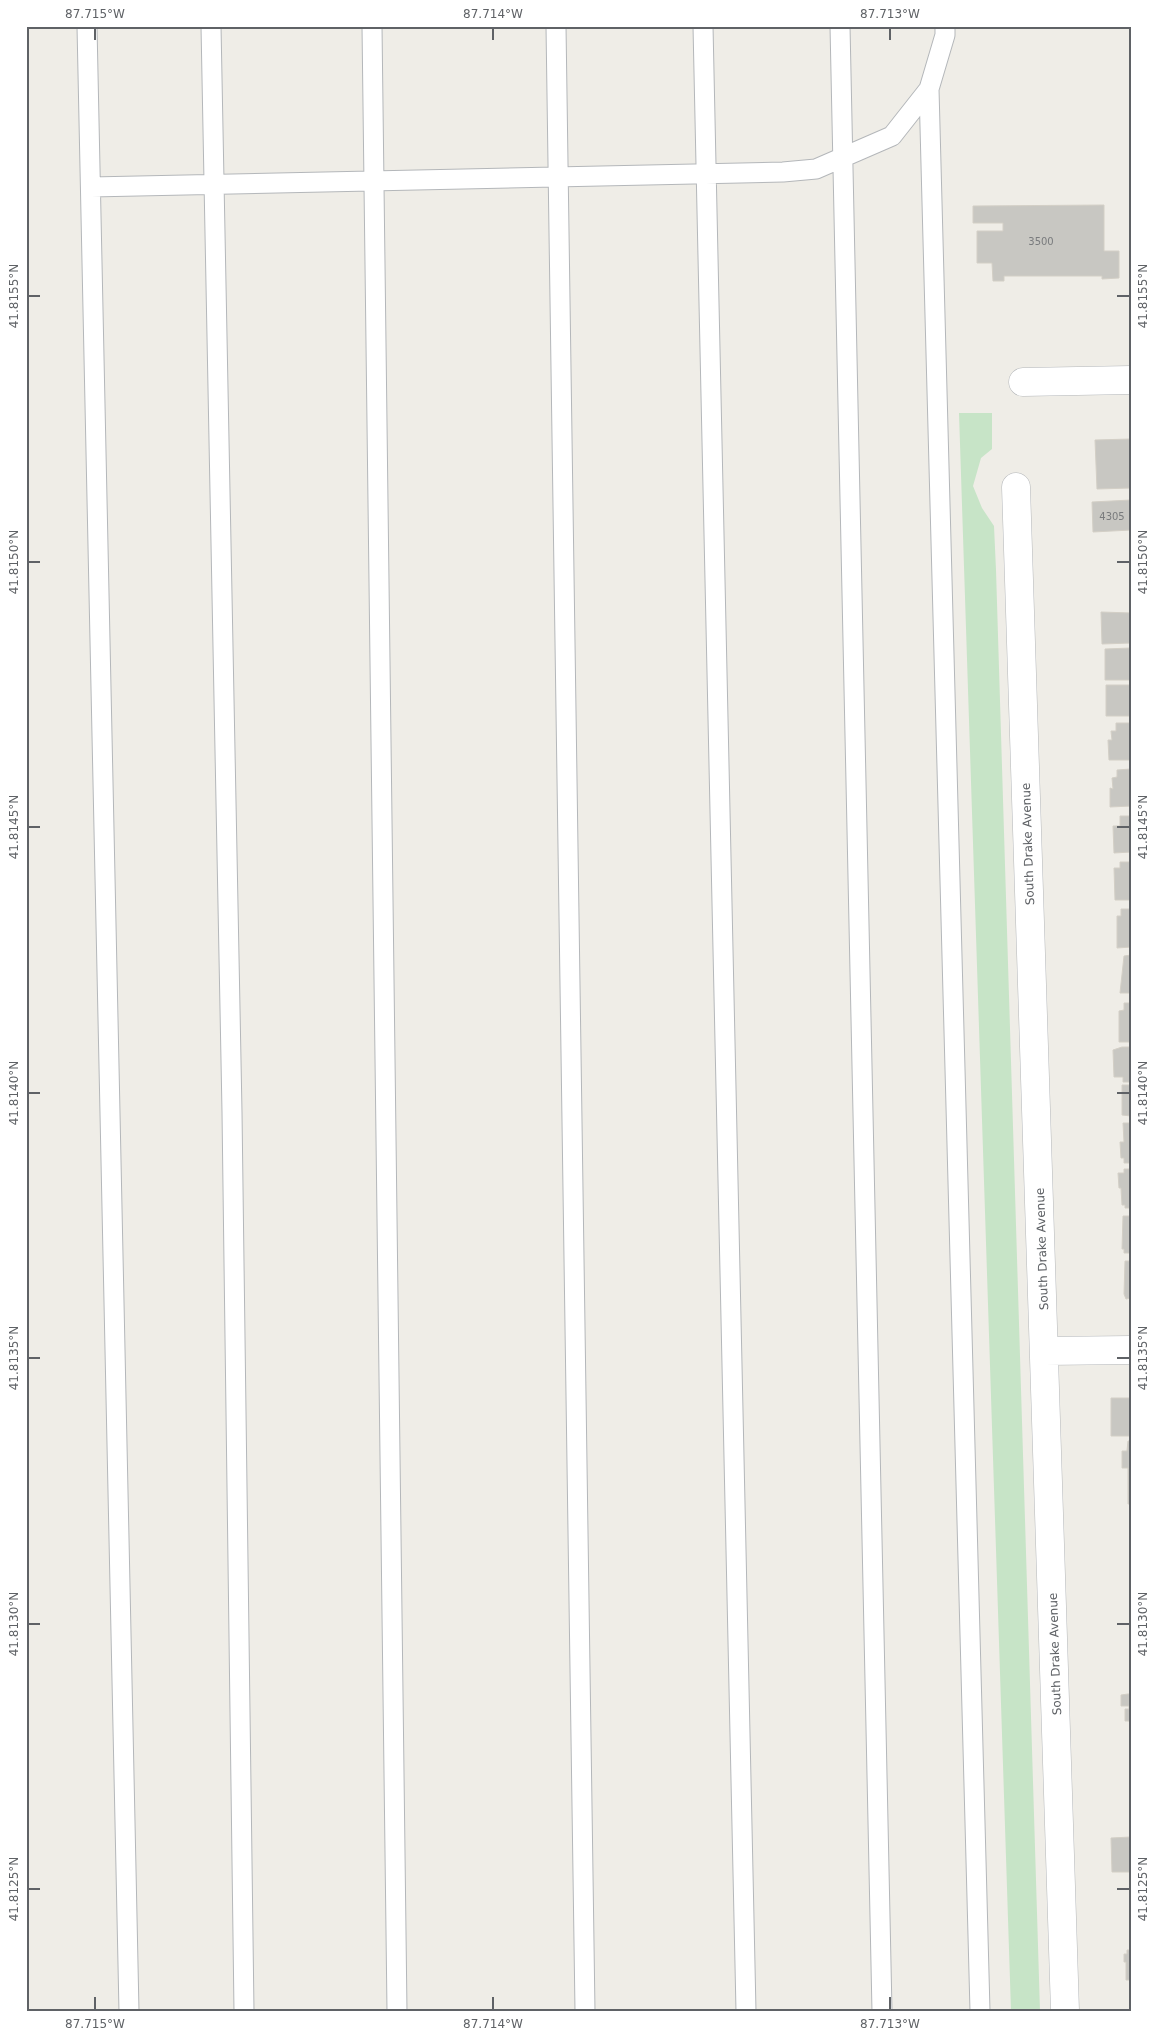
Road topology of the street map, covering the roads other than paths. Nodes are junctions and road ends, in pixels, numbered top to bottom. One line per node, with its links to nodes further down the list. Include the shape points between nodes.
1 (88, 26): 14 (lane)
2 (211, 26): 13 (lane)
3 (372, 26): 12 (lane)
4 (556, 26): 11 (lane)
5 (703, 26): 10 (lane)
6 (840, 26): 9 (lane)
7 (945, 26): 8 (lane)
8 (929, 90): 9 (lane, via 892,136); 26 (lane)
9 (844, 157): 10 (lane, via 816,169); 25 (lane)
10 (706, 173): 11 (lane); 24 (lane)
11 (559, 176): 12 (lane); 23 (lane)
12 (375, 181): 13 (lane); 22 (lane)
13 (216, 184): 14 (lane); 21 (lane)
14 (91, 187): 20 (lane)
15 (1131, 380): 16 (street)
16 (1023, 382)
17 (1016, 487): 19 (street, South Drake Avenue)
18 (1131, 1350): 19 (street)
19 (1045, 1351): 27 (street, South Drake Avenue)
20 (129, 2011)
21 (244, 2011)
22 (397, 2011)
23 (585, 2011)
24 (746, 2011)
25 (882, 2011)
26 (980, 2011)
27 (1065, 2011)

